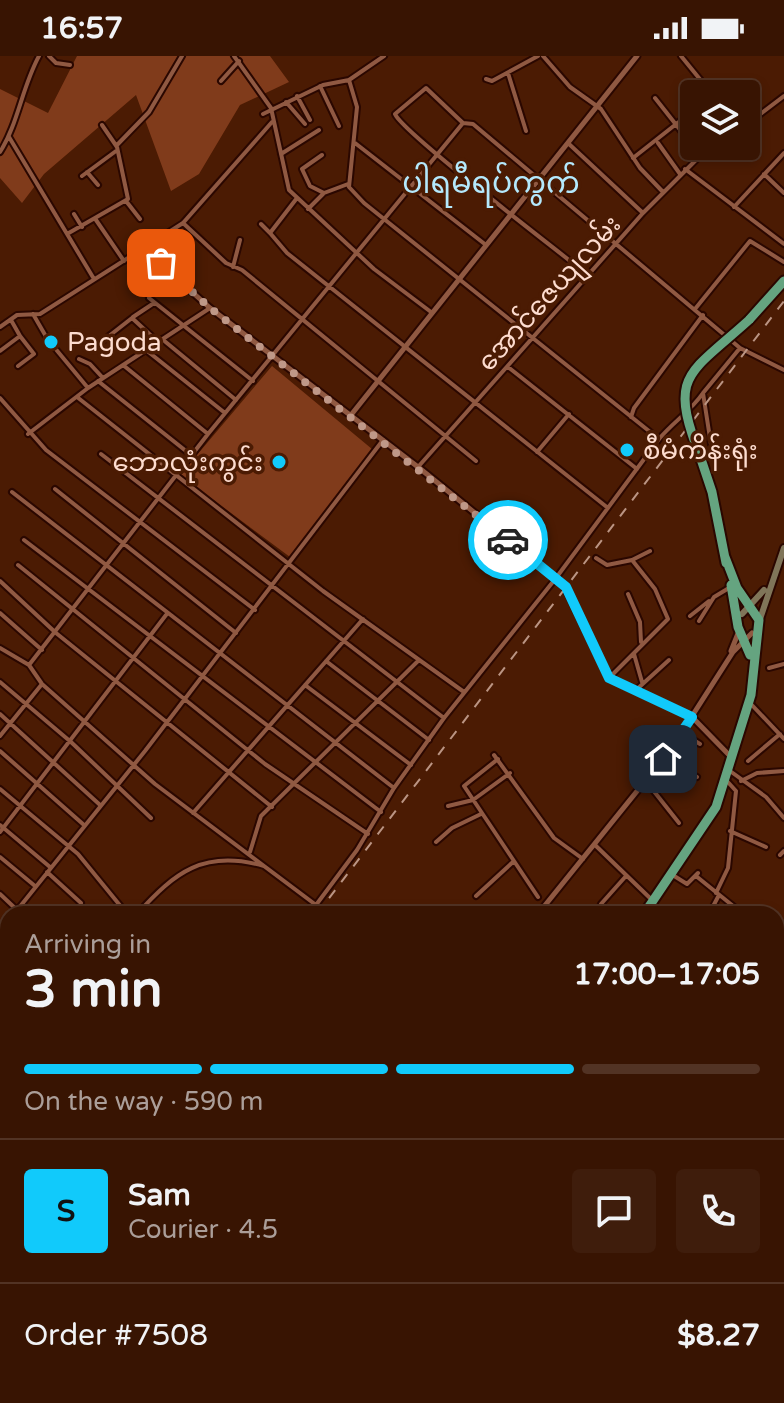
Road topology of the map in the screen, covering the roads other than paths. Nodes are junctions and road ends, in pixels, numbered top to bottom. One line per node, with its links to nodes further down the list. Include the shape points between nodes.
1 (39, 56): 34 (street, via 23,87)
2 (49, 56): 10 (street)
3 (182, 56): 38 (street, via 149,112)
4 (234, 56): 9 (street)
5 (541, 56): 11 (street); 22 (street)
6 (637, 56): 22 (street)
7 (681, 56): 14 (street)
8 (382, 57): 13 (street)
9 (239, 61): 15 (street); 21 (street)
10 (70, 65)
11 (508, 73): 12 (street); 32 (street)
12 (486, 79)
13 (349, 80): 16 (street); 36 (street, via 357,107)
14 (699, 80)
15 (221, 81)
16 (320, 86): 17 (street); 29 (street)
17 (297, 96): 20 (street); 20 (street, via 307,122)
18 (784, 96): 24 (street)
19 (655, 98): 30 (street)
20 (286, 102): 21 (street)
21 (271, 108): 23 (street); 25 (street)
22 (596, 108): 37 (street); 44 (street)
23 (263, 114)
24 (760, 114)
25 (272, 122): 41 (street); 66 (street)
26 (463, 123): 42 (street); 42 (street, via 426,88 398,110 399,122); 49 (street, via 473,124)
27 (680, 124): 30 (street)
28 (102, 125): 38 (street)
29 (339, 126)
30 (677, 127): 33 (street); 35 (street)
31 (319, 130): 41 (street)
32 (526, 131)
33 (680, 131)
34 (9, 137): 39 (street); 70 (street)
35 (658, 142): 44 (street); 47 (street)
36 (354, 143): 50 (street); 52 (street)
37 (569, 144): 49 (street); 61 (street)
38 (117, 148): 51 (street, via 85,174); 57 (street)
39 (0, 152)
40 (784, 153): 48 (street)
41 (281, 154): 56 (street, via 289,190)
42 (436, 154): 52 (street); 60 (street)
43 (322, 155): 54 (street, via 301,171 310,186)
44 (633, 158): 53 (street)
45 (695, 160): 46 (street, အောင်ဇေယျလမ်း)
46 (685, 169): 47 (street, အောင်ဇေယျလမ်း); 58 (street)
47 (680, 174): 53 (street, အောင်ဇေယျလမ်း)
48 (764, 174): 55 (street); 58 (street)
49 (539, 181): 60 (street); 75 (street)
50 (348, 184): 54 (street); 64 (street)
51 (98, 185)
52 (410, 186): 64 (street); 74 (street)
53 (663, 192): 61 (street, အောင်ဇေယျလမ်း)
54 (324, 193): 59 (street)
55 (784, 193)
56 (297, 198): 59 (street); 69 (street)
57 (126, 201): 63 (street); 65 (street)
58 (734, 207): 73 (street)
59 (308, 209): 76 (street)
60 (513, 212): 74 (street); 82 (street)
61 (643, 213): 75 (street, အောင်ဇေယျလမ်း)
62 (74, 214): 68 (street)
63 (140, 219)
64 (384, 219): 76 (street); 83 (street)
65 (95, 220): 68 (street); 78 (street)
66 (183, 223): 72 (street); 80 (street)
67 (261, 224): 69 (street)
68 (82, 227): 70 (street)
69 (270, 233): 86 (street)
70 (67, 234): 84 (street)
71 (240, 240): 80 (street)
72 (152, 244): 78 (street); 81 (street)
73 (784, 244)
74 (486, 245): 83 (street)
75 (616, 246): 82 (street, အောင်ဇေယျလမ်း); 88 (street)
76 (357, 254): 86 (street); 89 (street)
77 (183, 260): 81 (street)
78 (124, 261): 84 (street)
79 (784, 262): 88 (street, via 750,241)
80 (233, 267): 94 (street)
81 (170, 273): 87 (street)
82 (589, 276): 98 (street, အောင်ဇေယျလမ်း)
83 (458, 278): 89 (street); 98 (street)
84 (95, 279): 90 (street)
85 (784, 281): 148 (highway, bridge, via 700,364 684,388 684,413 712,492)
86 (330, 287): 94 (street); 102 (street)
87 (210, 308): 95 (street); 107 (street)
88 (695, 309): 91 (street)
89 (431, 312): 102 (street)
90 (33, 314): 93 (street, via 28,311); 99 (street)
91 (703, 315): 104 (street); 125 (street)
92 (132, 318): 95 (street, via 152,300); 100 (street); 101 (street)
93 (11, 320): 96 (street); 97 (street)
94 (302, 322): 107 (street); 114 (street)
95 (183, 326): 100 (street); 115 (street)
96 (0, 327)
97 (20, 336): 106 (street); 110 (street, via 34,354)
98 (532, 339): 111 (street, အောင်ဇေယျလမ်း); 125 (street)
99 (48, 340)
100 (160, 340): 105 (street); 120 (street)
101 (100, 343)
102 (404, 346): 114 (street); 121 (street)
103 (54, 347): 116 (street)
104 (740, 348): 112 (street); 117 (street)
105 (146, 350): 109 (street); 122 (street)
106 (0, 351)
107 (273, 358): 115 (street); 124 (street)
108 (79, 359): 113 (street)
109 (123, 364): 113 (street); 127 (street)
110 (18, 366)
111 (508, 367): 121 (street, အောင်ဇေယျလမ်း); 123 (street)
112 (784, 370)
113 (101, 380): 116 (street); 134 (street)
114 (378, 380): 124 (street); 128 (street)
115 (253, 381): 120 (street)
116 (88, 388): 118 (street)
117 (703, 393): 129 (street); 131 (street)
118 (77, 397): 126 (street); 138 (street)
119 (0, 398): 126 (street)
120 (236, 400): 122 (street)
121 (476, 401): 128 (street, အောင်ဇေယျလမ်း); 132 (street)
122 (225, 413): 127 (street)
123 (569, 414): 132 (street); 137 (street)
124 (351, 415): 130 (street)
125 (631, 417): 129 (street)
126 (28, 434): 143 (street)
127 (208, 434): 134 (street)
128 (445, 436): 135 (street); 136 (street, အောင်ဇေယျလမ်း)
129 (659, 439): 137 (street)
130 (383, 440): 136 (street); 151 (street)
131 (712, 451)
132 (537, 452): 142 (street)
133 (101, 454): 141 (street)
134 (191, 455): 138 (street)
135 (476, 461)
136 (418, 467): 154 (street)
137 (637, 469): 142 (street)
138 (175, 476): 141 (street); 151 (street)
139 (55, 489): 145 (street)
140 (12, 492): 153 (street)
141 (158, 498): 143 (street); 157 (street)
142 (608, 508): 154 (street)
143 (139, 522): 145 (street); 163 (street)
144 (24, 540): 159 (street)
145 (123, 544): 153 (street); 171 (street)
146 (784, 548): 155 (main road)
147 (650, 551): 150 (street)
148 (725, 557): 158 (highway); 169 (highway)
149 (596, 558): 150 (street, via 607,565)
150 (632, 560): 174 (street, via 655,589 668,619)
151 (290, 563): 157 (street); 167 (street)
152 (18, 565): 162 (street)
153 (106, 565): 159 (street); 165 (street)
154 (556, 578): 189 (street, via 566,587); 196 (street)
155 (770, 580): 169 (main road); 169 (main road)
156 (0, 581): 170 (street)
157 (271, 587): 163 (street); 173 (street)
158 (732, 587): 161 (street); 169 (highway)
159 (88, 590): 162 (street); 172 (street)
160 (628, 594): 174 (street, via 642,627)
161 (714, 597): 166 (street); 168 (street)
162 (72, 610): 170 (street); 179 (street)
163 (255, 610): 171 (street)
164 (0, 613): 176 (street)
165 (166, 615): 172 (street); 178 (street)
166 (690, 616)
167 (364, 619): 173 (street); 180 (street)
168 (699, 621)
169 (748, 623): 185 (street); 185 (street); 187 (highway); 187 (highway)
170 (56, 633): 176 (street); 191 (street)
171 (236, 633): 178 (street)
172 (149, 638): 179 (street); 188 (street)
173 (344, 641): 182 (street); 192 (street)
174 (641, 645): 177 (street)
175 (0, 648): 184 (street)
176 (42, 650): 184 (street)
177 (633, 652): 189 (street); 193 (street)
178 (220, 655): 188 (street); 202 (street)
179 (133, 660): 191 (street); 198 (street)
180 (419, 660): 192 (street); 196 (street)
181 (669, 660): 193 (street)
182 (326, 661): 195 (street); 200 (street)
183 (784, 664): 186 (street)
184 (29, 665): 194 (street)
185 (723, 667): 204 (street)
186 (769, 668)
187 (753, 674): 199 (highway)
188 (201, 678): 198 (street); 210 (street)
189 (609, 678): 197 (street)
190 (0, 682): 201 (street)
191 (117, 682): 207 (street); 208 (street)
192 (399, 682): 200 (street); 205 (street)
193 (642, 682): 197 (street)
194 (42, 684): 201 (street); 207 (street)
195 (305, 685): 202 (street); 209 (street)
196 (464, 692): 205 (street)
197 (635, 692): 204 (street)
198 (184, 700): 208 (street); 218 (street)
199 (749, 701): 213 (street); 221 (highway)
200 (380, 702): 209 (street); 214 (street)
201 (26, 703): 206 (street); 215 (street)
202 (288, 705): 210 (street); 216 (street)
203 (0, 714): 206 (street)
204 (692, 717): 211 (street); 221 (street)
205 (444, 718): 214 (street)
206 (10, 723): 212 (street); 225 (street)
207 (87, 723): 215 (street); 223 (street)
208 (166, 723): 223 (street); 228 (street)
209 (357, 724): 216 (street); 226 (street)
210 (269, 727): 218 (street); 224 (street)
211 (682, 733): 217 (street); 220 (street)
212 (0, 736)
213 (782, 736): 222 (street)
214 (429, 740): 226 (street)
215 (71, 742): 225 (street); 236 (street)
216 (338, 744): 224 (street); 237 (street)
217 (700, 744)
218 (248, 750): 228 (street); 235 (street)
219 (0, 751): 234 (street)
220 (663, 759): 231 (street); 232 (street)
221 (733, 759): 230 (highway)
222 (748, 761)
223 (133, 764): 236 (street); 245 (street)
224 (317, 764): 235 (street); 244 (street)
225 (54, 765): 234 (street); 240 (street)
226 (411, 765): 237 (street)
227 (784, 771): 233 (street, via 757,773)
228 (228, 772): 243 (street); 245 (street)
229 (510, 773): 239 (street); 239 (street, via 496,757 464,786); 260 (street, via 554,838)
230 (728, 776): 233 (street); 252 (street, via 736,791); 264 (highway, via 708,824)
231 (697, 777)
232 (645, 780): 249 (street); 255 (street)
233 (741, 781): 248 (street, via 766,797)
234 (38, 784): 242 (street); 250 (street)
235 (296, 784): 243 (street); 253 (street)
236 (115, 785): 240 (street); 247 (street)
237 (394, 788): 244 (street)
238 (0, 789): 242 (street)
239 (473, 800): 241 (street); 246 (street)
240 (99, 805): 250 (street)
241 (448, 806)
242 (20, 807): 251 (street); 256 (street)
243 (272, 807): 258 (street, via 261,816)
244 (381, 812): 253 (street)
245 (193, 813): 258 (street)
246 (482, 813): 254 (street); 261 (street)
247 (151, 818)
248 (784, 818)
249 (679, 823)
250 (84, 825): 256 (street)
251 (1, 828): 263 (street)
252 (730, 831): 257 (street); 267 (street, via 728,868)
253 (368, 834): 273 (street)
254 (436, 842)
255 (595, 845): 260 (street); 265 (street)
256 (67, 846): 263 (street); 275 (street)
257 (766, 847)
258 (250, 852): 262 (street)
259 (0, 857): 266 (street)
260 (583, 859): 277 (street)
261 (514, 861): 268 (street); 269 (street)
262 (266, 867): 273 (street); 276 (street, via 235,860 185,870)
263 (49, 870): 266 (street); 271 (street)
264 (669, 873): 267 (street, via 687,884 697,874); 270 (highway)
265 (626, 876): 270 (street); 272 (street)
266 (35, 887): 274 (street)
267 (718, 894): 279 (street); 280 (street)
268 (476, 896)
269 (538, 897)
270 (652, 900): 278 (highway)
271 (81, 903)
272 (601, 904)
273 (316, 905)
274 (21, 906)
275 (121, 906)
276 (145, 906)
277 (545, 906)
278 (649, 906)
279 (713, 906)
280 (733, 906)

